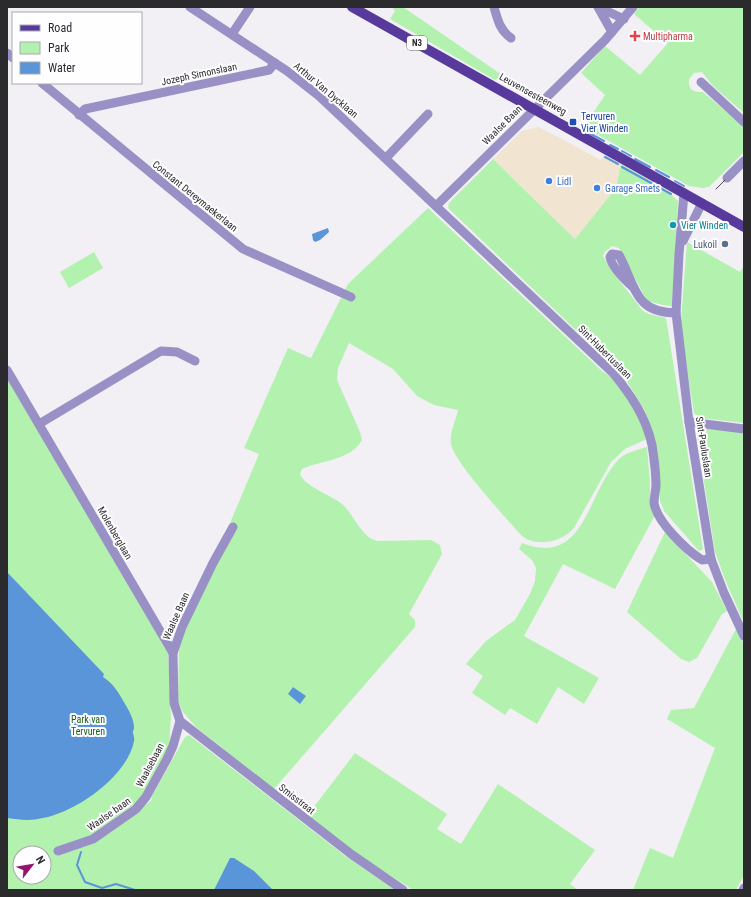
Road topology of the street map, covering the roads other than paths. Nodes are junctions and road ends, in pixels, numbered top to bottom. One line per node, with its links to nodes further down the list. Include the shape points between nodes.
1 (190, 7): 9 (street, Arthur Van Dycklaan)
2 (250, 7): 9 (street)
3 (352, 7): 14 (main road, Leuvensesteenweg / N3)
4 (494, 7): 10 (street, via 499,25)
5 (598, 7): 7 (street); 8 (street)
6 (633, 7): 7 (street, Waalse Baan)
7 (624, 19): 8 (street, Waalse Baan)
8 (612, 32): 14 (street, Waalse Baan)
9 (232, 34): 11 (street, Arthur Van Dycklaan)
10 (511, 38)
11 (276, 64): 16 (street, Jozeph Simonslaan, via 269,70 85,109); 18 (street, Arthur Van Dycklaan, via 319,96)
12 (701, 82): 17 (street)
13 (43, 84): 16 (street, Constant Dereymaekerlaan)
14 (533, 110): 21 (main road, Leuvensesteenweg / N3); 23 (street, Waalse Baan)
15 (428, 114): 18 (street)
16 (79, 115): 27 (street, Constant Dereymaekerlaan, via 243,249)
17 (744, 122)
18 (386, 158): 23 (street, Arthur Van Dycklaan)
19 (744, 161): 20 (street)
20 (727, 178)
21 (684, 193): 22 (main road, Leuvensesteenweg / N3); 25 (street, Sint-Pauluslaan)
22 (702, 203): 24 (main road, Leuvensesteenweg / N3); 25 (street, Sint-Pauluslaan)
23 (436, 206): 35 (street, Sint-Hubertuslaan, via 613,373 627,390 641,415 651,443 657,514 692,553 702,560)
24 (744, 227)
25 (679, 254): 28 (street, Sint-Pauluslaan)
26 (634, 288): 28 (street, via 652,310)
27 (351, 297)
28 (676, 313): 31 (street, Sint-Pauluslaan)
29 (195, 361): 32 (street, via 177,352 161,351)
30 (7, 370): 32 (street, Molenberglaan)
31 (689, 422): 33 (street); 35 (street, Sint-Pauluslaan)
32 (38, 424): 37 (street, Molenberglaan)
33 (744, 428)
34 (233, 527): 37 (street, Waalse Baan, via 182,627)
35 (711, 558): 36 (street, Sint-Pauluslaan)
36 (744, 636)
37 (172, 653): 38 (street, Waalse Baan, via 174,703)
38 (180, 721): 39 (street, Waalsebaan, via 170,753); 41 (street, Smisstraat, via 351,854)
39 (146, 797): 40 (street, Waalse baan, via 136,809 93,839)
40 (58, 851)
41 (404, 890)

